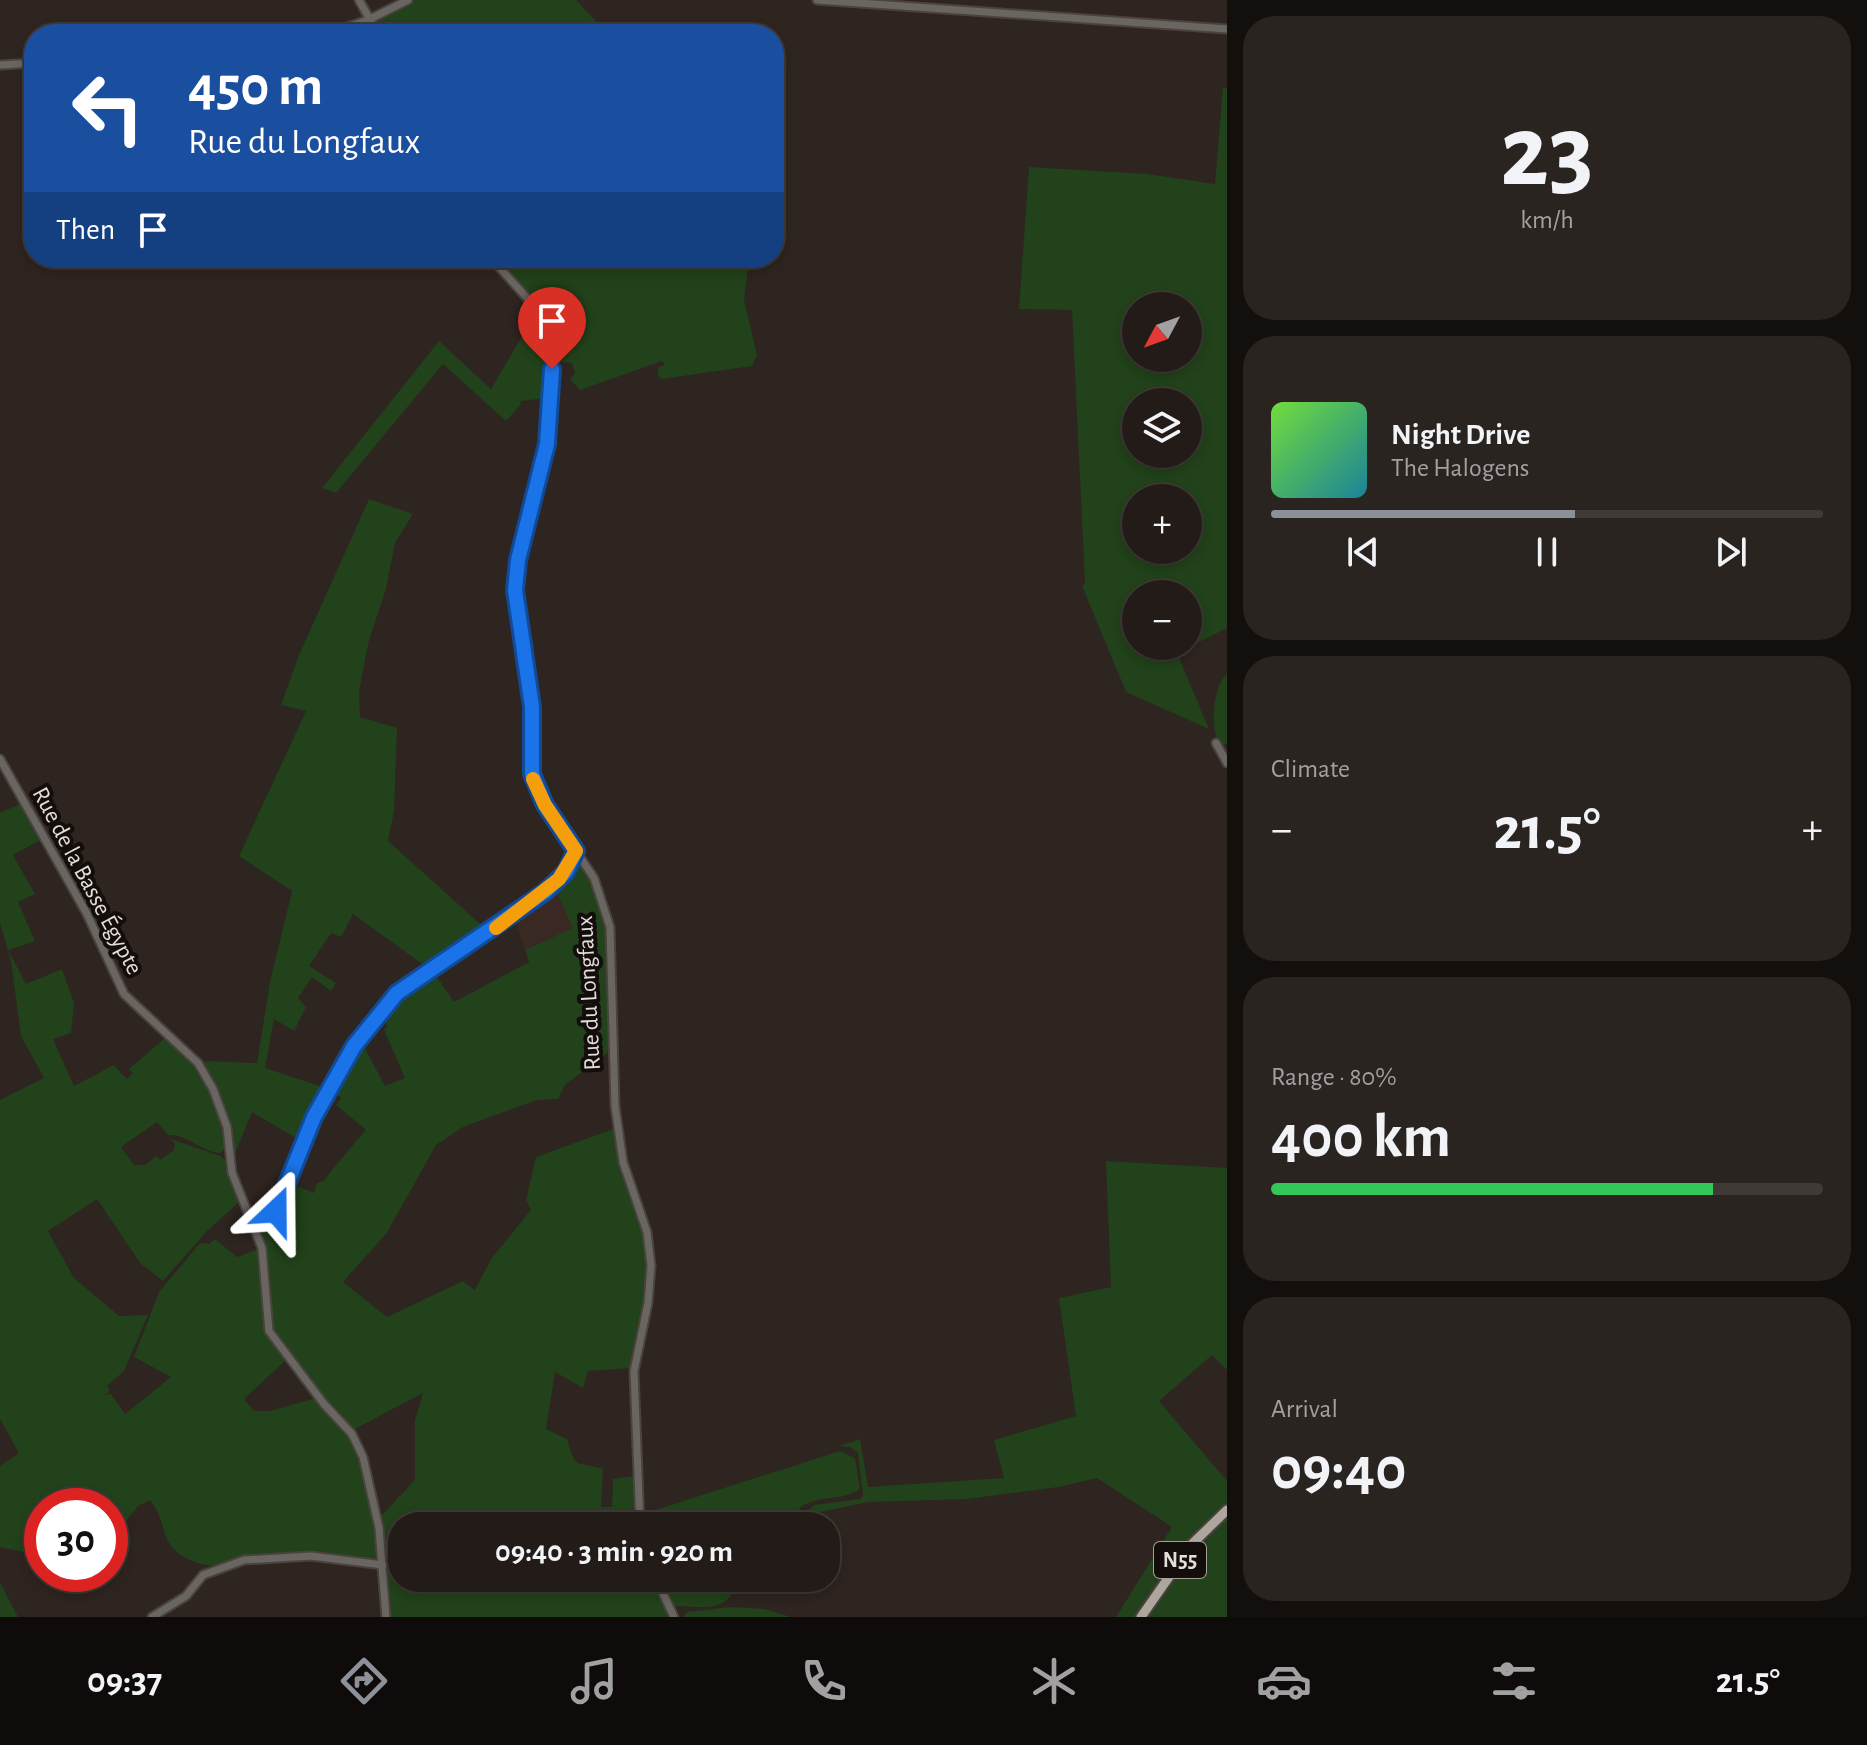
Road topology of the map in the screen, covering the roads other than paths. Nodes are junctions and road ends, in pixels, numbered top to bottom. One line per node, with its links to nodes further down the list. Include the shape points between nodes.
1 (359, 0): 4 (street)
2 (408, 0): 4 (street)
3 (817, 0): 7 (street)
4 (368, 20): 5 (street); 6 (street)
5 (356, 24)
6 (371, 24)
7 (1227, 29)
8 (24, 64): 9 (street)
9 (0, 65)
10 (500, 268): 14 (street, Rue du Longfaux, via 539,310 550,333 550,424 515,590 532,707 532,774 545,805)
11 (1216, 743): 13 (street)
12 (0, 759): 15 (street, Rue de la Basse Égypte, via 87,914 124,994 191,1056 208,1080 227,1127 232,1173)
13 (1227, 763)
14 (576, 851): 15 (street, via 566,872 545,892 397,993 354,1046 309,1125 276,1211); 17 (street, Rue du Longfaux, via 596,882 608,917 615,1106 623,1162 650,1249 648,1303 634,1371)
15 (256, 1229): 18 (street, Rue de la Basse Égypte, via 265,1266 269,1331 356,1440 375,1502)
16 (1227, 1510): 23 (main road, N55, via 1192,1544)
17 (639, 1512)
18 (383, 1565): 20 (street, via 311,1556 244,1560 203,1575 186,1596); 21 (street, Rue de la Basse Égypte)
19 (662, 1592): 22 (street)
20 (152, 1617)
21 (386, 1617)
22 (674, 1617)
23 (1141, 1617)

